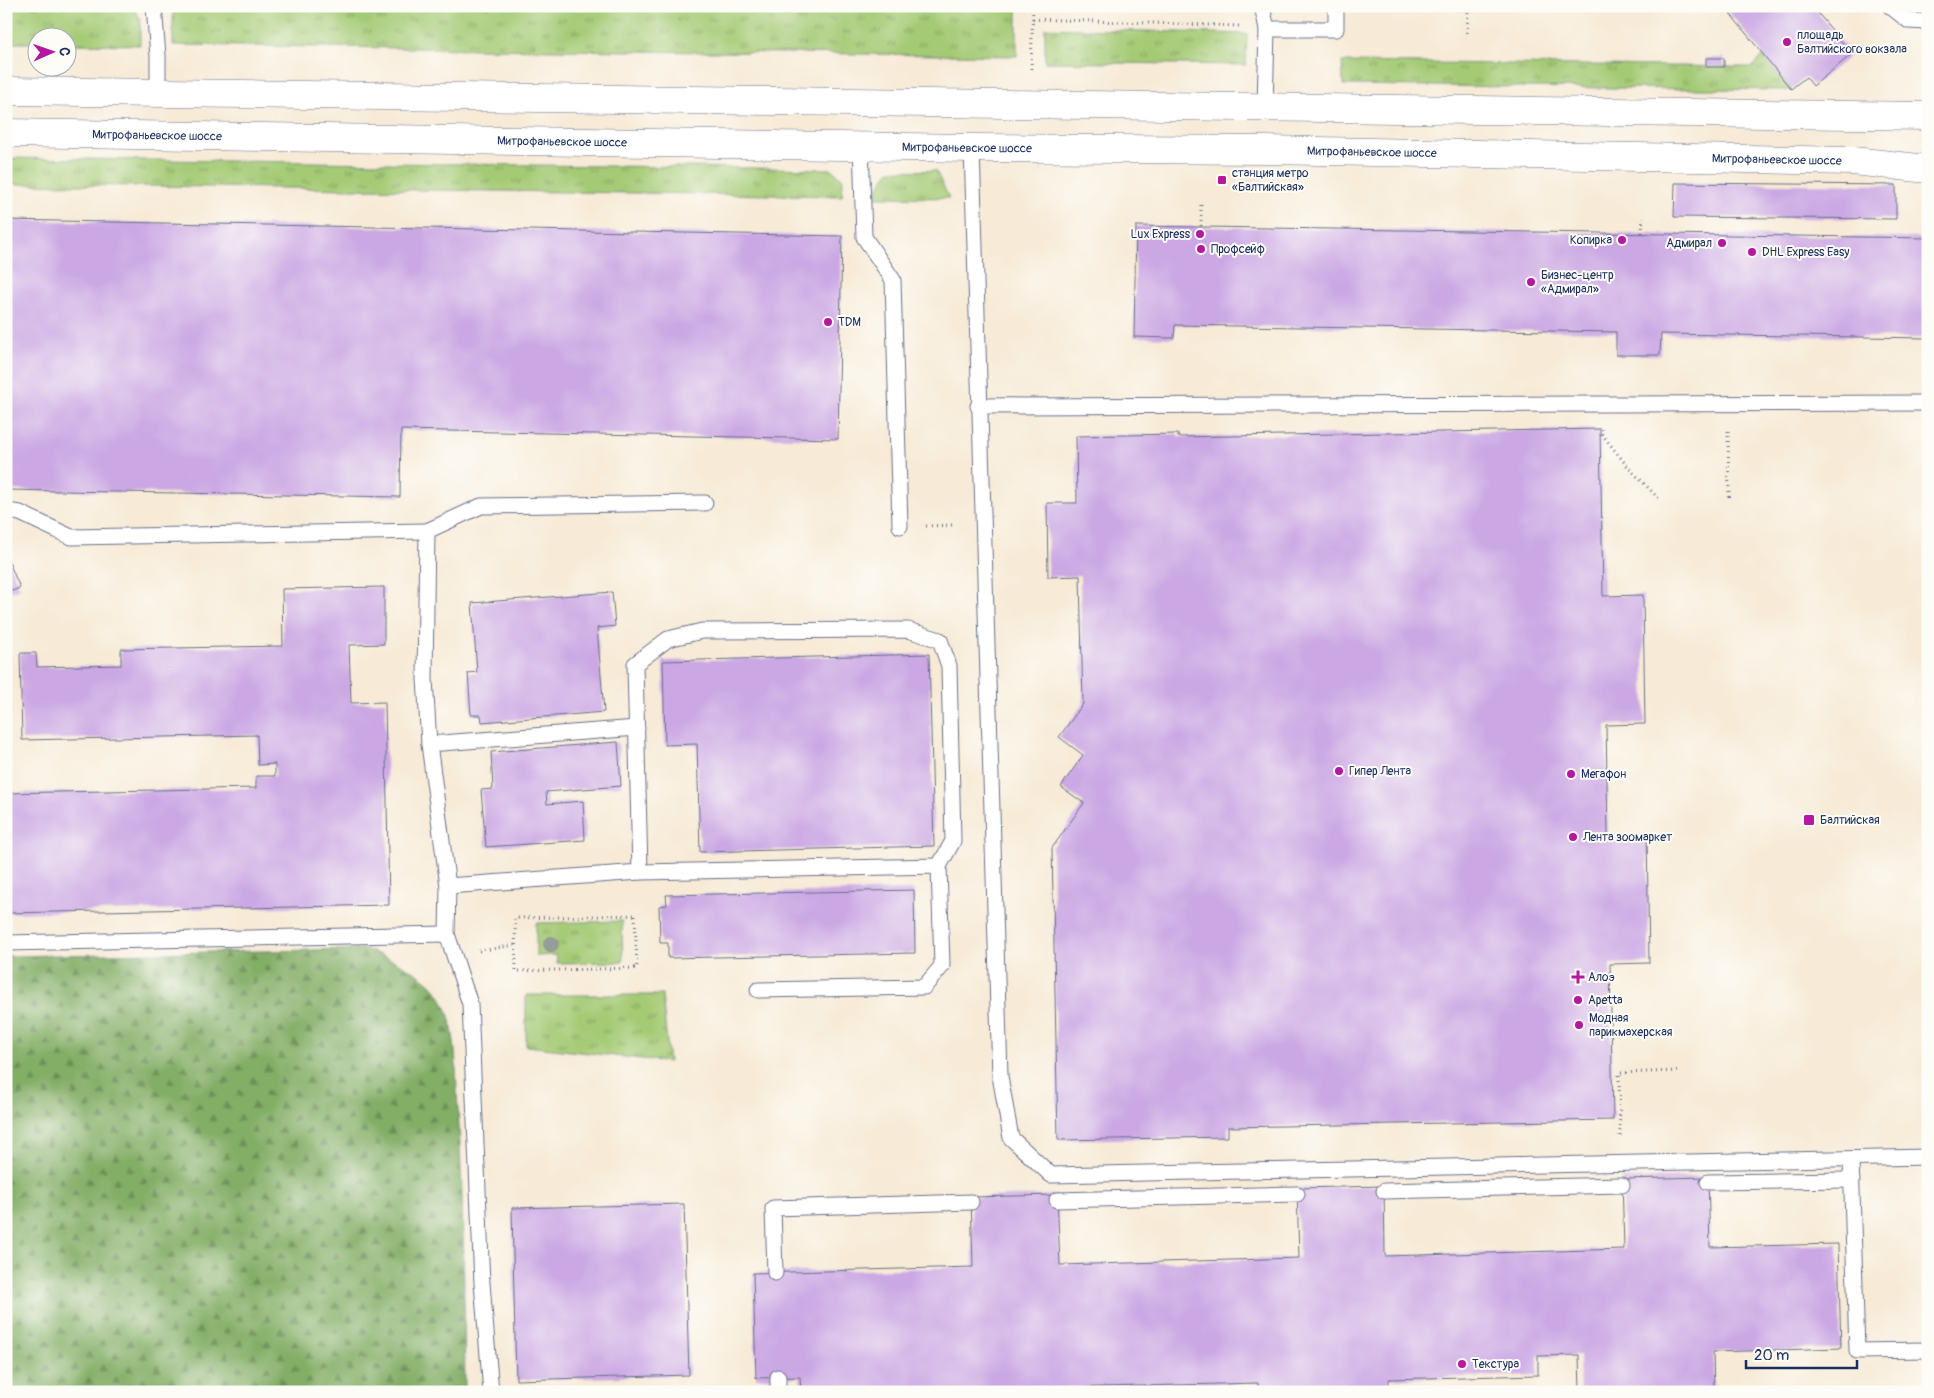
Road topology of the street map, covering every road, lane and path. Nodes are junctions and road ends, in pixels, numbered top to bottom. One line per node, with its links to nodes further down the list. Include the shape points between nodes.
1 (154, 6): 15 (lane)
2 (1034, 6): 8 (path)
3 (1262, 6): 11 (lane)
4 (1336, 6): 11 (lane, via 1336,29)
5 (1375, 6): 7 (path)
6 (1890, 6): 9 (lane, via 1909,21)
7 (1407, 7): 12 (path, via 1468,10)
8 (1033, 19): 10 (path); 13 (path)
9 (1928, 22)
10 (1232, 26)
11 (1267, 29): 16 (lane)
12 (1467, 33)
13 (1031, 69)
14 (6, 91): 15 (main road)
15 (158, 93): 16 (main road)
16 (1265, 108): 17 (main road)
17 (1928, 116)
18 (6, 133): 19 (main road, Митрофаньевское шоссе)
19 (861, 145): 20 (main road, Митрофаньевское шоссе); 34 (lane, via 864,237 893,280)
20 (972, 148): 21 (main road, Митрофаньевское шоссе, via 1853,161); 27 (lane)
21 (1928, 169)
22 (1201, 205): 24 (path)
23 (1642, 218): 25 (path)
24 (1201, 227)
25 (1642, 234)
26 (1928, 403): 27 (lane)
27 (978, 406): 49 (lane, via 1000,1076 1011,1138 1051,1175)
28 (1728, 429): 30 (path)
29 (1601, 433): 31 (path)
30 (1730, 498)
31 (1660, 500)
32 (705, 503): 35 (lane, via 481,506)
33 (6, 511): 35 (lane, via 20,512 71,537)
34 (900, 526)
35 (427, 531): 37 (lane, via 425,679)
36 (637, 728): 37 (lane); 38 (lane, via 635,664 668,639 702,631 908,630 940,640 949,666 953,841); 39 (lane)
37 (429, 744): 40 (lane)
38 (939, 866): 39 (lane); 45 (lane, via 942,966 924,987)
39 (640, 872): 40 (lane)
40 (448, 886): 41 (lane)
41 (447, 934): 42 (lane); 44 (lane)
42 (6, 944)
43 (515, 945): 43 (path, via 515,918 635,915 637,968 516,971); 44 (path)
44 (454, 955): 59 (lane, via 470,1004 482,1283)
45 (758, 990)
46 (1677, 1071): 47 (path, via 1619,1072)
47 (1620, 1136)
48 (1928, 1157): 49 (lane)
49 (1851, 1159): 50 (lane)
50 (1852, 1180): 51 (lane); 58 (lane, via 1857,1351)
51 (1708, 1182)
52 (1622, 1185): 53 (lane)
53 (1384, 1191)
54 (1297, 1194): 55 (lane)
55 (1057, 1200)
56 (971, 1202): 57 (lane, via 774,1208)
57 (775, 1273)
58 (1928, 1350)
59 (491, 1392)

